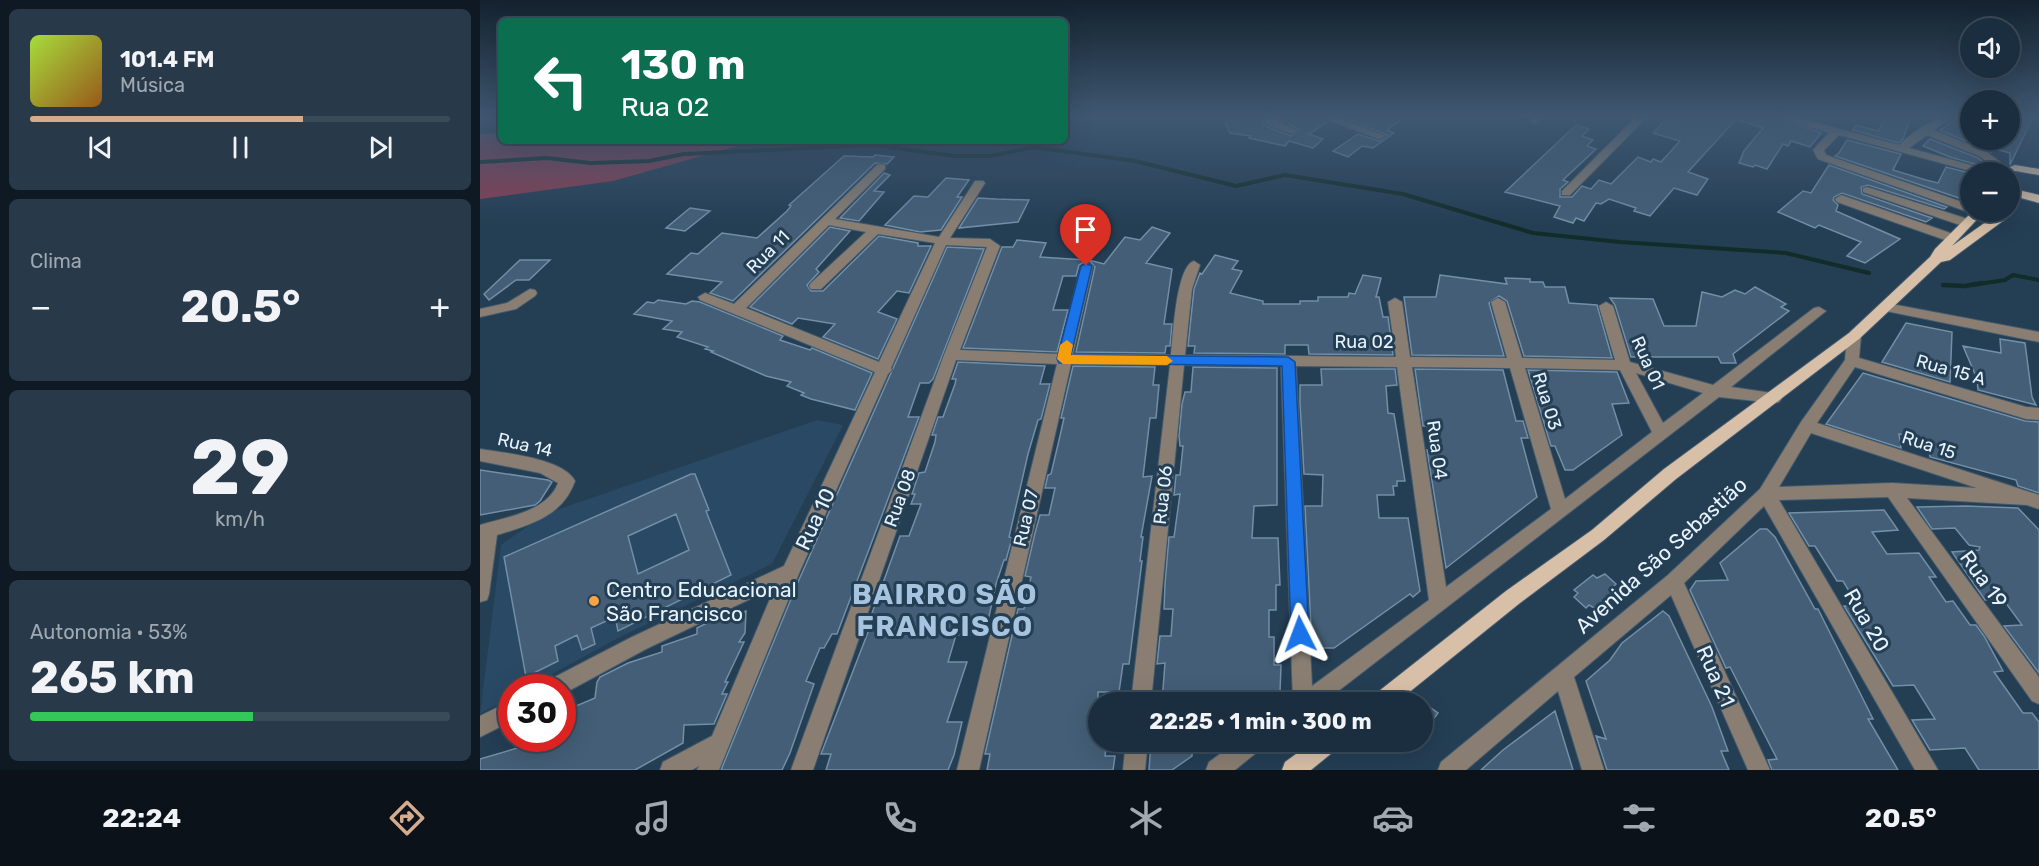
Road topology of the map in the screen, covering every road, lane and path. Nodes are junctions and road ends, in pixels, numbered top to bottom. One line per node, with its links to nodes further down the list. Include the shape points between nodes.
1 (1606, 153): 14 (street)
2 (1820, 153): 18 (street, via 1822,157)
3 (1912, 153): 7 (street)
4 (1978, 153): 5 (street)
5 (1991, 162)
6 (2039, 163): 9 (main road)
7 (1960, 165)
8 (881, 167): 20 (street, Rua 11)
9 (2026, 168): 10 (main road); 11 (main road)
10 (2020, 169)
11 (2039, 172)
12 (979, 183): 25 (street, Rua 10)
13 (1867, 190): 22 (street)
14 (1566, 193)
15 (2020, 194): 17 (main road)
16 (1841, 199): 24 (street)
17 (2035, 199): 19 (main road)
18 (1960, 205)
19 (2020, 206)
20 (825, 221): 23 (street); 36 (street, Rua 11)
21 (1994, 222): 26 (main road, via 1945,257)
22 (1967, 223): 24 (main road)
23 (874, 231): 25 (street); 29 (street)
24 (1952, 238): 26 (main road)
25 (942, 241): 41 (street, Rua 08, via 994,246); 49 (street, Rua 10)
26 (1936, 259): 35 (main road)
27 (1194, 265): 43 (street, Rua 06, via 1185,289)
28 (1086, 266): 42 (street, Rua 07)
29 (816, 286)
30 (530, 293): 38 (street, via 511,306)
31 (705, 297): 36 (street)
32 (1395, 302): 45 (street, Rua 04)
33 (1498, 302): 47 (street, Rua 03)
34 (1606, 306): 48 (street, Rua 01)
35 (1886, 307): 39 (main road); 40 (street)
36 (736, 310): 49 (street)
37 (1819, 311): 50 (street)
38 (480, 312)
39 (1854, 336): 46 (street); 51 (main road)
40 (2039, 337)
41 (951, 355): 42 (street, Rua 02); 81 (street, Rua 08)
42 (1063, 359): 43 (street, Rua 02); 82 (street, Rua 07)
43 (1178, 361): 44 (street, Rua 02); 68 (street, Rua 06)
44 (1288, 362): 45 (street, Rua 02); 69 (street)
45 (1404, 362): 47 (street, Rua 02); 65 (street, Rua 04)
46 (1852, 362): 52 (street, Rua 15 A); 53 (street, Avenida São Sebastião)
47 (1515, 363): 48 (street, Rua 02); 59 (street, Rua 03)
48 (1624, 365): 50 (street, Rua 02); 54 (street, Rua 01)
49 (885, 370): 62 (street, Rua 10)
50 (1716, 391): 51 (street, Rua 02); 54 (street)
51 (1774, 398): 71 (main road, via 1670,474 1598,535)
52 (2039, 414)
53 (1807, 426): 57 (street, Avenida São Sebastião); 58 (street, Rua 15)
54 (1660, 434): 59 (street)
55 (480, 455): 61 (street, Rua 14, via 546,469 563,475 567,481 565,492 551,507)
56 (1892, 490): 57 (street); 58 (street); 72 (street, Rua 19)
57 (1766, 494): 63 (street, Avenida São Sebastião); 89 (street, Rua 20)
58 (2033, 500): 60 (street)
59 (1560, 512): 65 (street)
60 (2039, 512)
61 (485, 531): 64 (street)
62 (791, 571): 67 (street); 75 (street, Rua 10)
63 (1674, 581): 66 (street, Avenida São Sebastião); 88 (street, Rua 21)
64 (480, 594)
65 (1439, 604): 70 (street)
66 (1563, 674): 86 (street, Avenida São Sebastião); 87 (street)
67 (576, 676)
68 (1142, 692)
69 (1304, 692)
70 (1319, 692)
71 (1394, 692)
72 (2039, 694)
73 (498, 717): 74 (street)
74 (480, 727)
75 (721, 742): 79 (street); 80 (street, Rua 10)
76 (1136, 752): 83 (street)
77 (1241, 752): 84 (street)
78 (1317, 752): 85 (main road)
79 (671, 770)
80 (708, 770)
81 (802, 770)
82 (968, 770)
83 (1134, 770)
84 (1217, 770)
85 (1293, 770)
86 (1449, 770)
87 (1593, 770)
88 (1759, 770)
89 (1927, 770)

